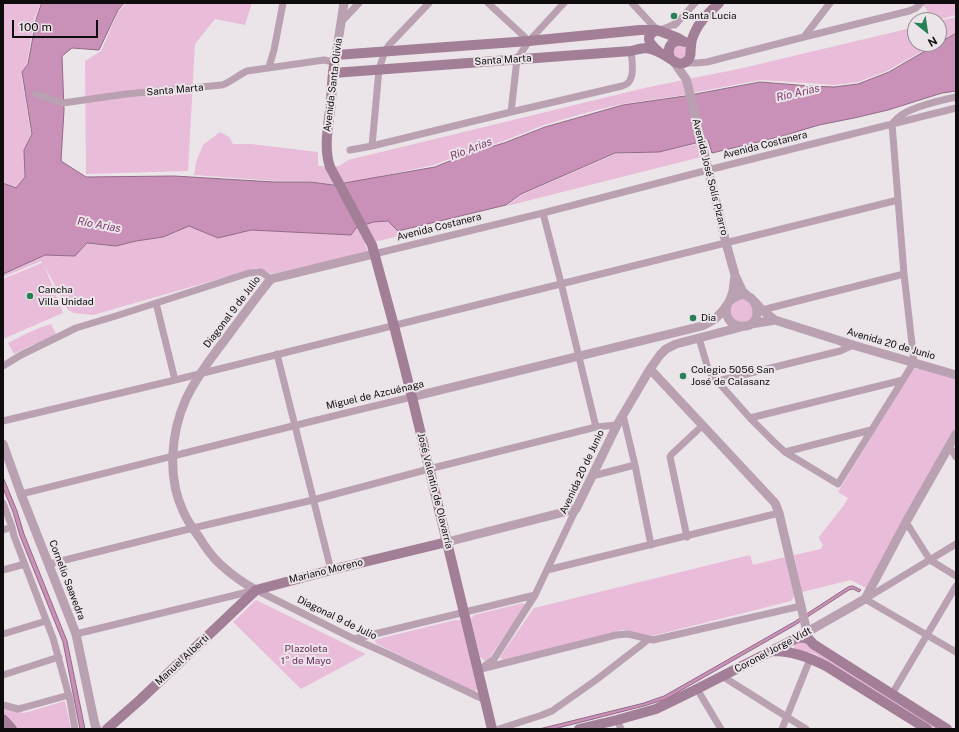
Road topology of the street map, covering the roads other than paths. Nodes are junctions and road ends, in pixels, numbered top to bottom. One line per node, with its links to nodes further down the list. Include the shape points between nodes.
1 (283, 3): 25 (street)
2 (344, 3): 13 (street, Avenida Santa Olivia)
3 (359, 3): 13 (street)
4 (429, 3): 21 (street)
5 (564, 3): 18 (street)
6 (632, 3): 16 (street)
7 (695, 3): 14 (street)
8 (719, 3): 12 (main road, Avenida José Solís Pizarro)
9 (830, 3): 17 (street)
10 (921, 3): 17 (street, via 909,11)
11 (492, 4): 18 (street)
12 (704, 19): 20 (main road, Avenida José Solís Pizarro); 20 (main road, Avenida José Solís Pizarro)
13 (341, 22): 23 (street, Avenida Santa Olivia)
14 (677, 22): 16 (street, via 666,29); 20 (street, via 672,30)
15 (640, 30): 16 (main road, Santa Marta); 18 (main road, Santa Marta); 19 (main road, via 645,40)
16 (657, 30): 20 (main road); 22 (main road, via 649,37 652,46)
17 (804, 37): 20 (street, via 707,62 696,63)
18 (528, 41): 21 (main road, Santa Marta); 24 (street)
19 (635, 50): 22 (main road, Santa Marta, via 647,48); 24 (main road, Santa Marta); 32 (street, via 631,80 628,84)
20 (680, 51): 22 (main road, Santa Marta); 28 (street, Avenida José Solís Pizarro); 28 (street, Avenida José Solís Pizarro)
21 (385, 52): 23 (main road, Santa Marta); 26 (street)
22 (659, 52)
23 (335, 58): 25 (street, Santa Marta); 27 (main road, Avenida Santa Olivia)
24 (517, 59): 26 (main road, Santa Marta); 32 (street)
25 (269, 67): 29 (street, Santa Marta, via 247,71 222,85 62,103)
26 (379, 69): 27 (main road, Santa Marta); 34 (street)
27 (333, 73): 36 (main road, Avenida Santa Olivia, via 327,141)
28 (687, 82): 37 (street, Avenida José Solís Pizarro)
29 (36, 94)
30 (956, 97): 33 (street, Avenida Costanera, via 903,114)
31 (956, 108): 33 (street, Avenida Costanera)
32 (511, 112): 34 (street)
33 (892, 124): 37 (street, Avenida Costanera); 38 (street)
34 (372, 146): 35 (street)
35 (350, 150)
36 (330, 167): 41 (main road, José Valentín de Olavarría)
37 (708, 170): 39 (street, Avenida Costanera); 40 (street, Avenida José Solís Pizarro)
38 (898, 200): 40 (street); 42 (street)
39 (543, 213): 41 (street, Avenida Costanera); 45 (street)
40 (726, 243): 43 (street, Avenida José Solís Pizarro); 45 (street)
41 (374, 254): 44 (street, Avenida Costanera); 52 (main road, José Valentín de Olavarría)
42 (904, 274): 49 (street); 58 (street)
43 (735, 275): 46 (street, Avenida José Solís Pizarro, via 744,292); 48 (street, Avenida José Solís Pizarro)
44 (271, 280): 47 (street, via 261,272 249,273); 61 (street, Diagonal 9 de Julio)
45 (561, 283): 52 (street); 57 (street)
46 (752, 299): 48 (street, via 738,296); 49 (street, Avenida 20 de Junio); 51 (street, via 758,310 757,316)
47 (156, 303): 59 (street, via 76,328); 63 (street)
48 (729, 303): 53 (street, via 726,310 729,320); 57 (street, Miguel de Azcuénaga, via 718,317 702,326)
49 (762, 310): 50 (street, Avenida 20 de Junio)
50 (775, 320): 51 (street, Avenida 20 de Junio); 55 (street, Avenida 20 de Junio)
51 (750, 324): 53 (street)
52 (394, 326): 56 (street); 66 (main road, José Valentín de Olavarría)
53 (741, 327): 54 (street, Avenida 20 de Junio)
54 (699, 338): 60 (street, Avenida 20 de Junio, via 666,349); 65 (street, via 708,369)
55 (853, 345): 58 (street, Avenida 20 de Junio); 65 (street, via 840,351)
56 (277, 354): 61 (street); 70 (street)
57 (579, 356): 66 (street, Miguel de Azcuénaga); 73 (street)
58 (914, 362): 62 (street, Avenida 20 de Junio); 64 (street)
59 (3, 366)
60 (650, 369): 67 (street, Avenida 20 de Junio); 72 (street)
61 (200, 374): 63 (street); 79 (street, Diagonal 9 de Julio, via 180,414)
62 (956, 375)
63 (174, 380): 69 (street)
64 (903, 380): 68 (street); 74 (street)
65 (718, 381): 68 (street)
66 (412, 397): 70 (street, Miguel de Azcuénaga); 82 (main road, José Valentín de Olavarría)
67 (623, 415): 71 (street, Avenida 20 de Junio); 81 (street)
68 (750, 418): 78 (street)
69 (3, 421)
70 (294, 425): 79 (street, Miguel de Azcuénaga); 85 (street)
71 (617, 425): 73 (street); 83 (street, Avenida 20 de Junio)
72 (703, 426): 88 (street, via 775,503); 93 (street, via 670,458)
73 (596, 427): 82 (street)
74 (871, 430): 78 (street); 78 (street, via 838,484)
75 (956, 434): 77 (street)
76 (3, 444): 84 (street, Cornelio Saavedra)
77 (949, 446): 80 (street); 89 (street)
78 (786, 452)
79 (173, 457): 84 (street, Miguel de Azcuénaga); 91 (street, Diagonal 9 de Julio, via 176,488 183,511)
80 (956, 457)
81 (635, 465): 83 (street); 96 (street)
82 (429, 469): 85 (street); 94 (main road, José Valentín de Olavarría)
83 (592, 476): 87 (street, Avenida 20 de Junio)
84 (21, 494): 99 (street, Cornelio Saavedra)
85 (313, 500): 91 (street); 101 (street)
86 (3, 503): 90 (street)
87 (576, 510): 94 (street, Mariano Moreno); 102 (street, Avenida 20 de Junio)
88 (779, 513): 93 (street); 109 (street)
89 (906, 522): 97 (street); 107 (street)
90 (12, 527): 92 (street); 98 (street)
91 (193, 528): 99 (street); 105 (street, Diagonal 9 de Julio, via 221,565)
92 (3, 530)
93 (687, 536): 96 (street)
94 (447, 542): 101 (main road, Mariano Moreno); 108 (main road, José Valentín de Olavarría)
95 (956, 544): 97 (street, Coronel Jorge Vidt)
96 (651, 545): 102 (street)
97 (930, 560): 103 (street); 107 (street, Coronel Jorge Vidt)
98 (25, 564): 100 (street); 110 (street)
99 (49, 564): 112 (street, Cornelio Saavedra)
100 (3, 570)
101 (331, 570): 105 (main road, Mariano Moreno)
102 (547, 570): 106 (street, Avenida 20 de Junio)
103 (956, 576)
104 (956, 586): 113 (street)
105 (256, 590): 112 (street, Mariano Moreno); 115 (street, Diagonal 9 de Julio); 137 (main road, Manuel Alberti)
106 (535, 595): 108 (street); 123 (street, Avenida 20 de Junio, via 494,659)
107 (865, 599): 113 (street); 117 (street, Coronel Jorge Vidt)
108 (464, 612): 115 (street); 123 (main road, José Valentín de Olavarría)
109 (803, 614): 116 (street); 117 (street)
110 (46, 621): 111 (street); 121 (street)
111 (3, 634)
112 (76, 634): 136 (street, Cornelio Saavedra)
113 (928, 635): 119 (street); 127 (street)
114 (796, 638): 117 (main road); 118 (main road, Coronel Jorge Vidt); 120 (main road, via 792,645)
115 (354, 639): 129 (street, Diagonal 9 de Julio)
116 (649, 639): 123 (street, via 628,634 616,635); 139 (street, via 552,711)
117 (810, 639): 122 (main road); 127 (main road)
118 (772, 651): 120 (main road); 125 (main road, Coronel Jorge Vidt)
119 (956, 652)
120 (795, 653): 122 (main road)
121 (59, 658): 124 (street); 128 (street)
122 (810, 659): 131 (street); 144 (main road, via 826,666)
123 (477, 670): 129 (main road, José Valentín de Olavarría)
124 (3, 675)
125 (722, 676): 126 (main road, Coronel Jorge Vidt); 131 (street)
126 (697, 689): 133 (main road, Coronel Jorge Vidt); 141 (street)
127 (892, 694): 145 (main road)
128 (69, 695): 130 (street, via 18,709); 135 (street)
129 (485, 700): 138 (main road, José Valentín de Olavarría)
130 (3, 705)
131 (787, 717): 142 (street); 143 (street)
132 (3, 719): 134 (main road)
133 (619, 725): 140 (main road, Coronel Jorge Vidt)
134 (12, 729)
135 (75, 729)
136 (97, 729)
137 (107, 729)
138 (492, 729)
139 (499, 729)
140 (579, 729)
141 (721, 729)
142 (782, 729)
143 (806, 729)
144 (927, 729)
145 (947, 729)

